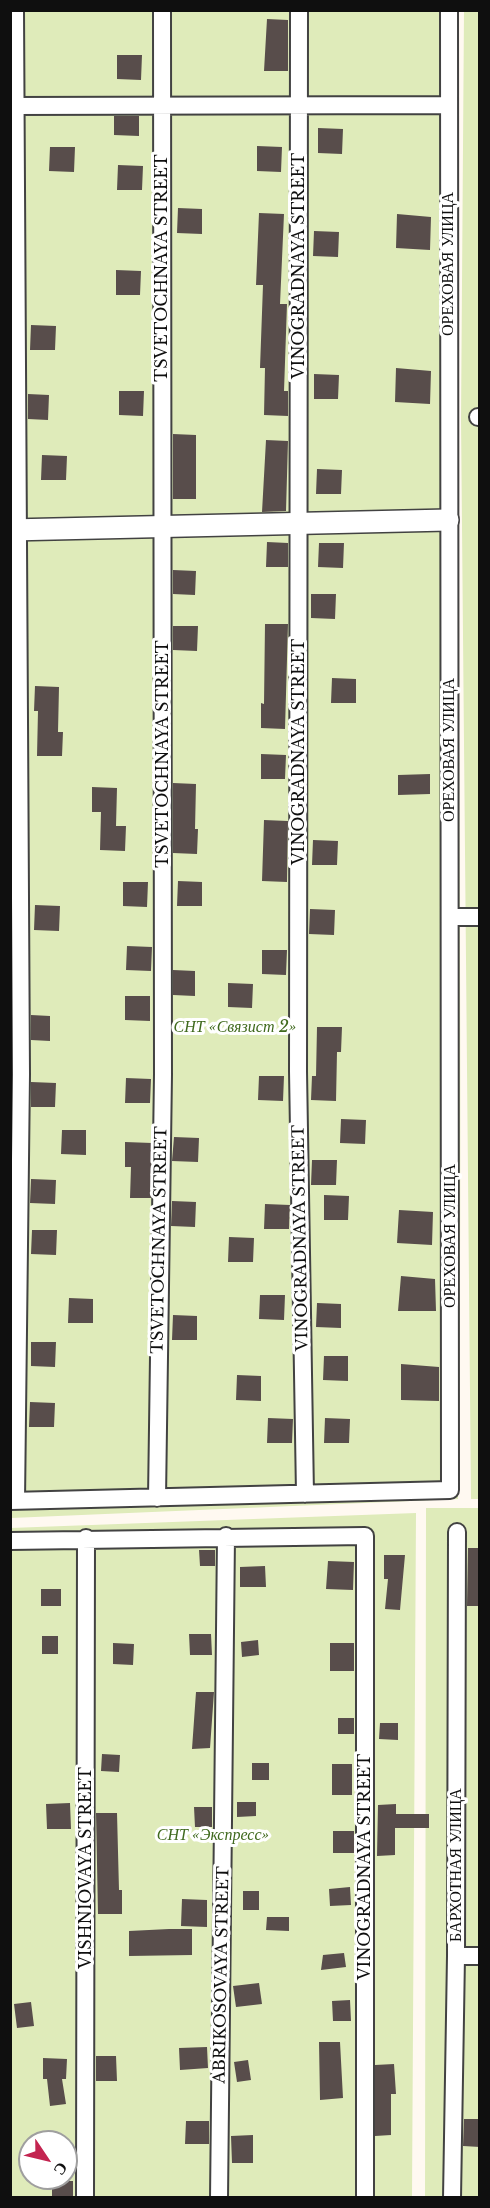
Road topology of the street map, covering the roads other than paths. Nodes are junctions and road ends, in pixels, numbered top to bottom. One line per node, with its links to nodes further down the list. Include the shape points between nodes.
1 (15, 10): 8 (street)
2 (162, 10): 5 (street, TSVETOCHNAYA STREET)
3 (299, 10): 6 (street, VINOGRADNAYA STREET)
4 (449, 10): 7 (street, ОРЕХОВАЯ УЛИЦА)
5 (162, 105): 6 (street); 8 (street); 11 (street, TSVETOCHNAYA STREET)
6 (299, 105): 7 (street); 10 (street, VINOGRADNAYA STREET)
7 (448, 105): 9 (street, ОРЕХОВАЯ УЛИЦА)
8 (12, 106): 12 (street)
9 (448, 520): 10 (street); 13 (street, ОРЕХОВАЯ УЛИЦА)
10 (299, 524): 11 (street); 15 (street, VINOGRADNAYA STREET, via 298,1071)
11 (162, 527): 12 (street); 16 (street, TSVETOCHNAYA STREET, via 163,1074)
12 (14, 530): 17 (street, via 21,1074)
13 (450, 917): 14 (street); 15 (street, ОРЕХОВАЯ УЛИЦА, via 450,1490)
14 (480, 917)
15 (305, 1494): 16 (street)
16 (156, 1497): 17 (street)
17 (13, 1501)
18 (457, 1532): 22 (street, БАРХОТНАЯ УЛИЦА)
19 (226, 1536): 20 (street); 25 (street, ABRIKOSOVAYA STREET); 26 (street, VINOGRADNAYA STREET, via 365,1536)
20 (86, 1538): 21 (street); 24 (street, VISHNIOVAYA STREET)
21 (10, 1541)
22 (456, 1956): 23 (street); 27 (street, БАРХОТНАЯ УЛИЦА)
23 (480, 1956)
24 (85, 2198)
25 (219, 2198)
26 (365, 2198)
27 (452, 2198)

